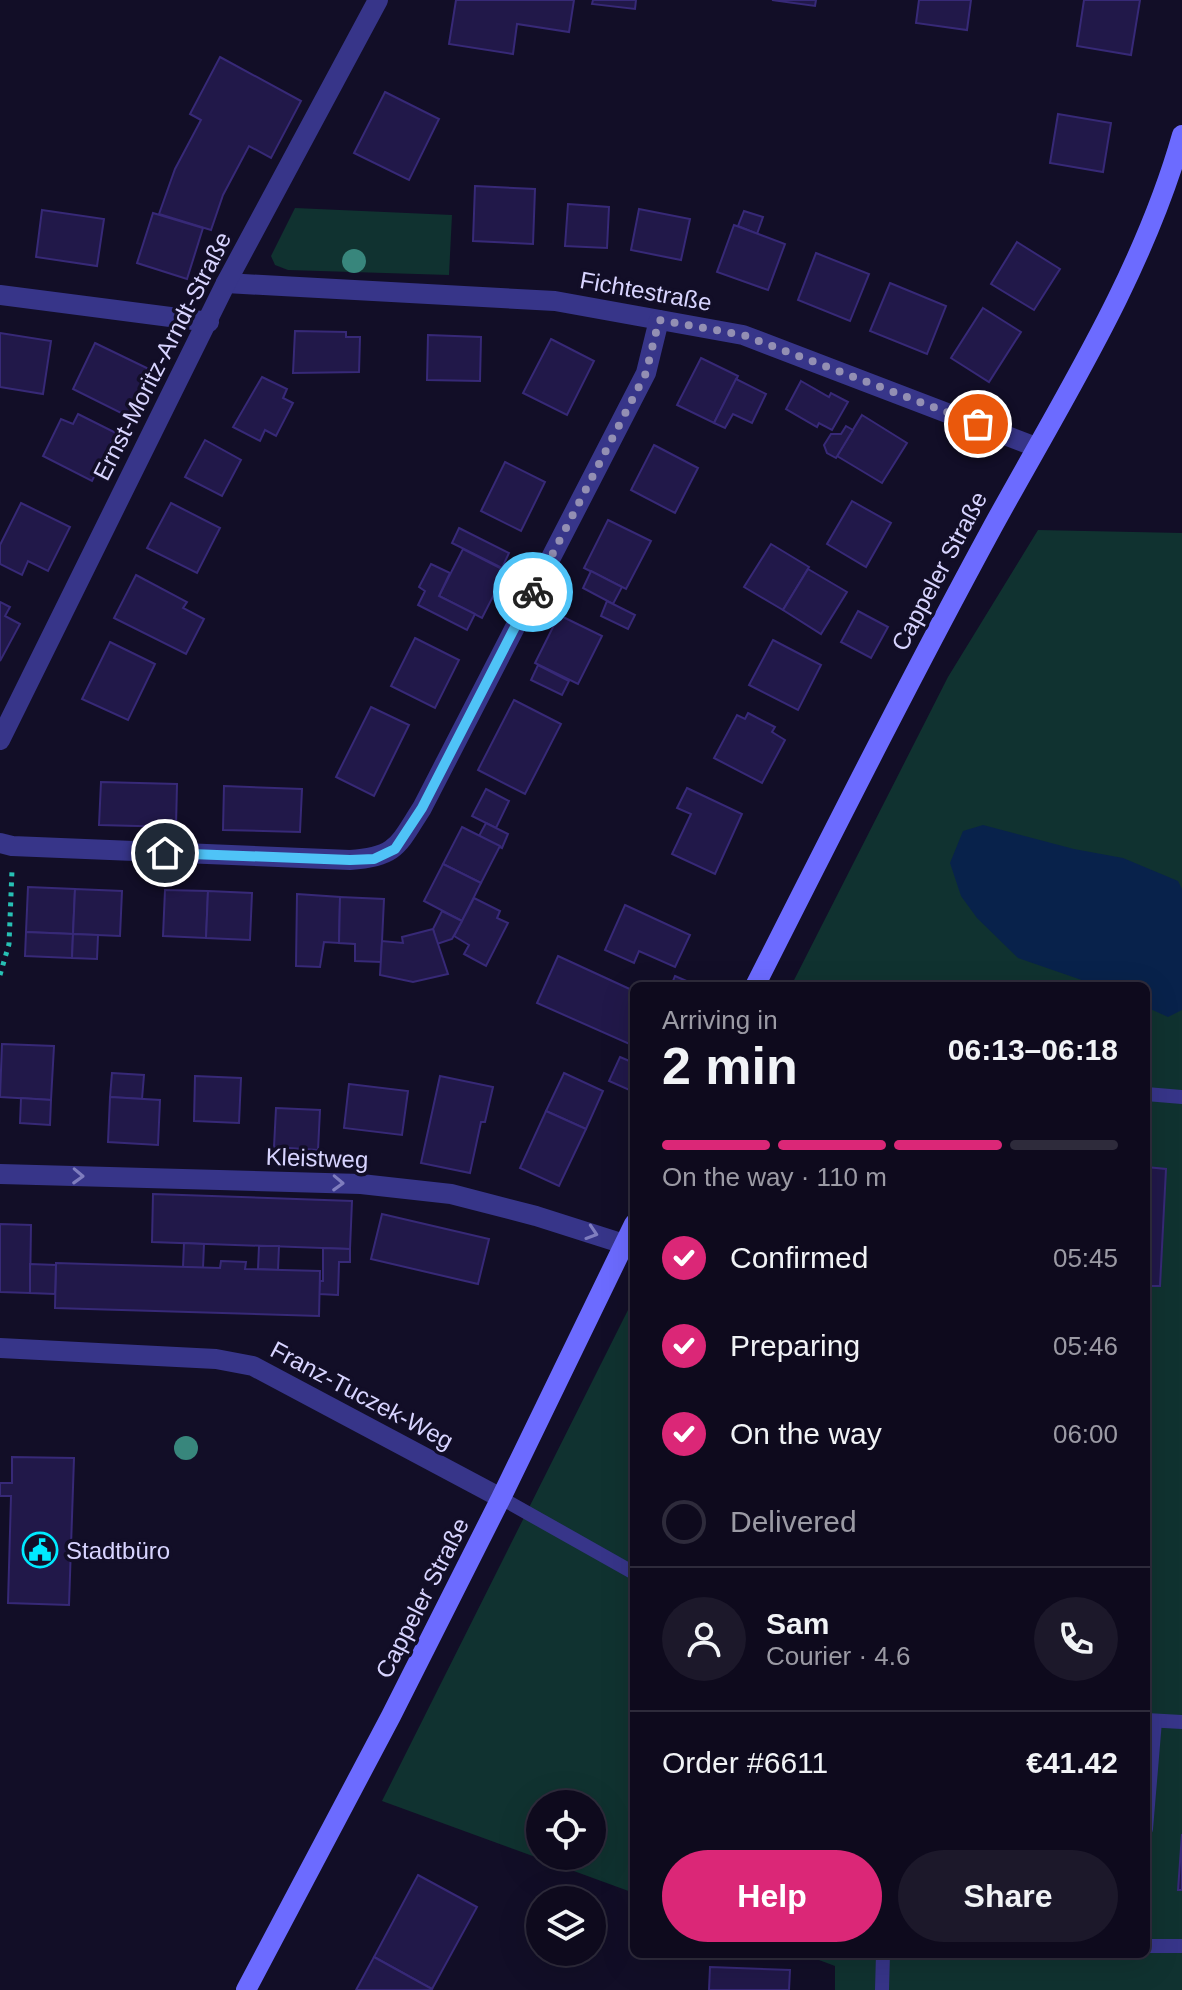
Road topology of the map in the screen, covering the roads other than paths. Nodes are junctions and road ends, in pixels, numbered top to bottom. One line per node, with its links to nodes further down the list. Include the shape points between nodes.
1 (378, 0): 3 (street, Ernst-Moritz-Arndt-Straße)
2 (1182, 135): 7 (main road, Cappeler Straße, via 1170,179 1102,335)
3 (226, 283): 5 (street, Fichtestraße, via 555,301); 6 (street, Ernst-Moritz-Arndt-Straße)
4 (0, 295): 6 (street)
5 (659, 320): 7 (street, Fichtestraße, via 743,335); 9 (street, via 646,373 422,808 395,849 374,859 350,860)
6 (209, 322): 8 (street, Ernst-Moritz-Arndt-Straße)
7 (1036, 447): 10 (main road, Cappeler Straße)
8 (0, 740)
9 (6, 845)
10 (757, 982)
11 (1150, 1094): 12 (lane)
12 (1182, 1097)
13 (0, 1174): 15 (street, Kleistweg, one-way to 15, via 361,1184 451,1194)
14 (630, 1232): 15 (main road, Cappeler Straße)
15 (624, 1244): 17 (main road, Cappeler Straße)
16 (0, 1348): 17 (street, Franz-Tuczek-Weg, via 216,1359 253,1366)
17 (501, 1498): 18 (lane); 25 (main road, Cappeler Straße)
18 (630, 1571)
19 (1151, 1720): 20 (lane); 21 (lane)
20 (1182, 1722)
21 (1150, 1742)
22 (1150, 1946): 23 (lane)
23 (1182, 1946)
24 (883, 1958): 26 (lane)
25 (246, 1990)
26 (882, 1990)

